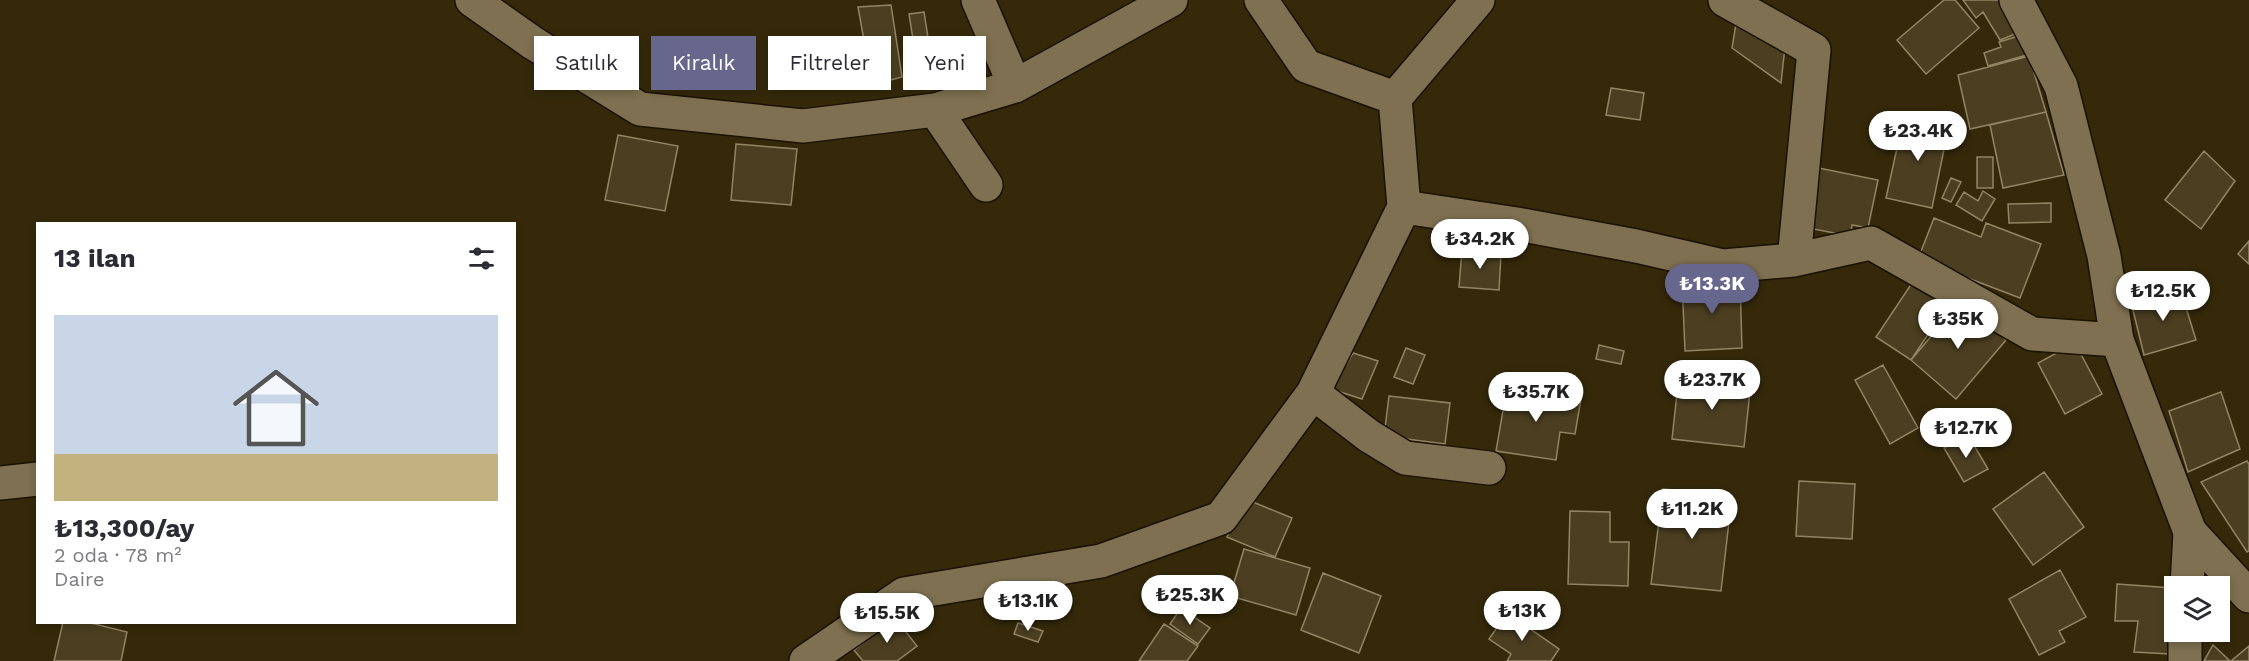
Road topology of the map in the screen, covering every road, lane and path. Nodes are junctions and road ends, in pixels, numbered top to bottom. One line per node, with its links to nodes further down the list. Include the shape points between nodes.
1 (472, 0): 10 (street, via 532,43 640,109 803,126)
2 (978, 0): 8 (street)
3 (1171, 0): 8 (street)
4 (1261, 0): 9 (street, via 1306,66)
5 (1478, 0): 9 (street)
6 (1725, 0): 13 (street, via 1814,50)
7 (2016, 0): 14 (street, via 2061,86 2104,256)
8 (1015, 86): 10 (street)
9 (1395, 98): 12 (street)
10 (935, 110): 11 (street)
11 (986, 185)
12 (1404, 207): 13 (street, via 1636,246 1723,266); 15 (street)
13 (1794, 260): 14 (street, via 1871,243 2032,334)
14 (2117, 340): 19 (street)
15 (1313, 393): 16 (street, via 1405,458); 23 (street, via 1221,518 1101,561 904,594)
16 (1489, 468)
17 (36, 479): 18 (street)
18 (0, 483)
19 (2190, 532): 20 (street); 21 (street)
20 (2188, 576)
21 (2249, 596)
22 (2185, 642): 24 (street)
23 (806, 661)
24 (2185, 661)

